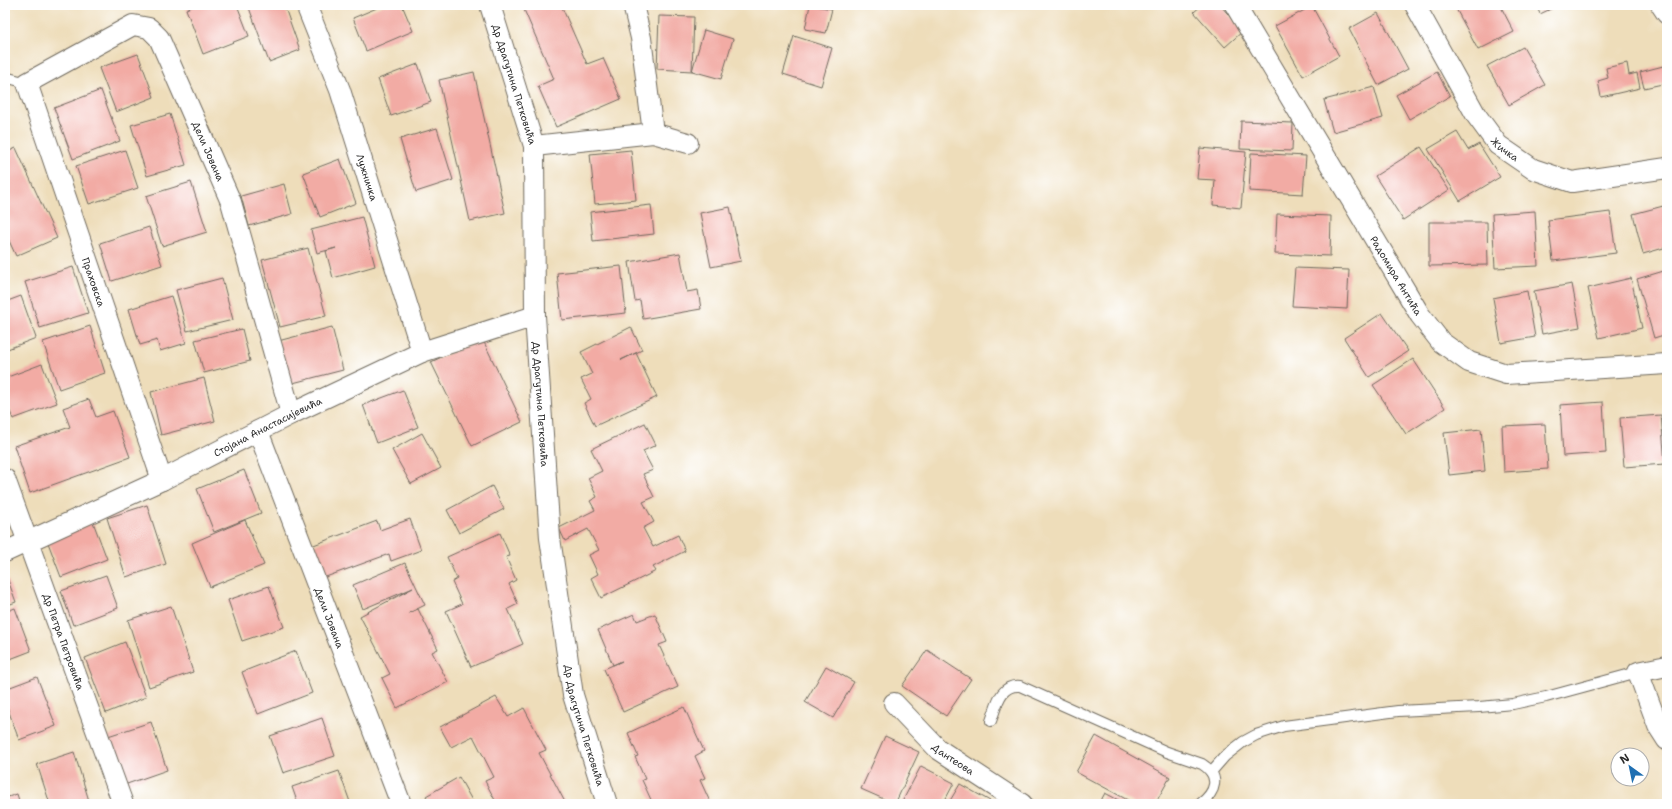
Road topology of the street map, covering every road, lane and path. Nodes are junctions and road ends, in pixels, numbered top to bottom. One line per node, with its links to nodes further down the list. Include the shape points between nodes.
1 (306, 5): 15 (street, Лужничка, via 340,90)
2 (490, 5): 12 (street, Др Драгутина Петковића)
3 (633, 5): 10 (street, via 641,38)
4 (1235, 5): 16 (street, Радомира Антића, via 1420,315 1442,342 1469,362 1506,374)
5 (1415, 5): 13 (street, Жичка, via 1476,115 1498,145 1532,169 1572,182)
6 (1661, 5): 7 (street)
7 (1667, 14)
8 (5, 77): 9 (lane)
9 (27, 83): 17 (street, Дели Јована, via 133,25 149,28 159,38 231,202); 20 (street, Праховска)
10 (653, 133): 11 (street); 12 (street)
11 (688, 143)
12 (534, 146): 14 (street, Др Драгутина Петковића)
13 (1667, 168)
14 (535, 316): 15 (street, Стојана Анастасијевића); 31 (street, Др Драгутина Петковића, via 551,546 573,695)
15 (422, 352): 17 (street, Стојана Анастасијевића)
16 (1667, 364)
17 (291, 414): 18 (street, Стојана Анастасијевића)
18 (258, 431): 20 (street, Стојана Анастасијевића); 30 (street, Дели Јована)
19 (5, 479): 21 (street, Др Петра Петровића)
20 (162, 480): 21 (street, Стојана Анастасијевића)
21 (29, 542): 22 (street, Стојана Анастасијевића); 29 (street, Др Петра Петровића)
22 (5, 552)
23 (1667, 666): 24 (street)
24 (1638, 672): 27 (street, via 1658,726); 28 (lane, via 1513,704 1398,710 1284,726 1243,742 1225,756)
25 (894, 703): 32 (street, Дантеова, via 938,749)
26 (991, 721): 28 (lane, via 1001,694 1010,687 1020,686 1160,749 1202,764)
27 (1667, 740)
28 (1211, 772): 33 (lane, via 1214,784 1212,792)
29 (123, 804)
30 (401, 804)
31 (607, 804)
32 (1022, 804)
33 (1200, 804)

